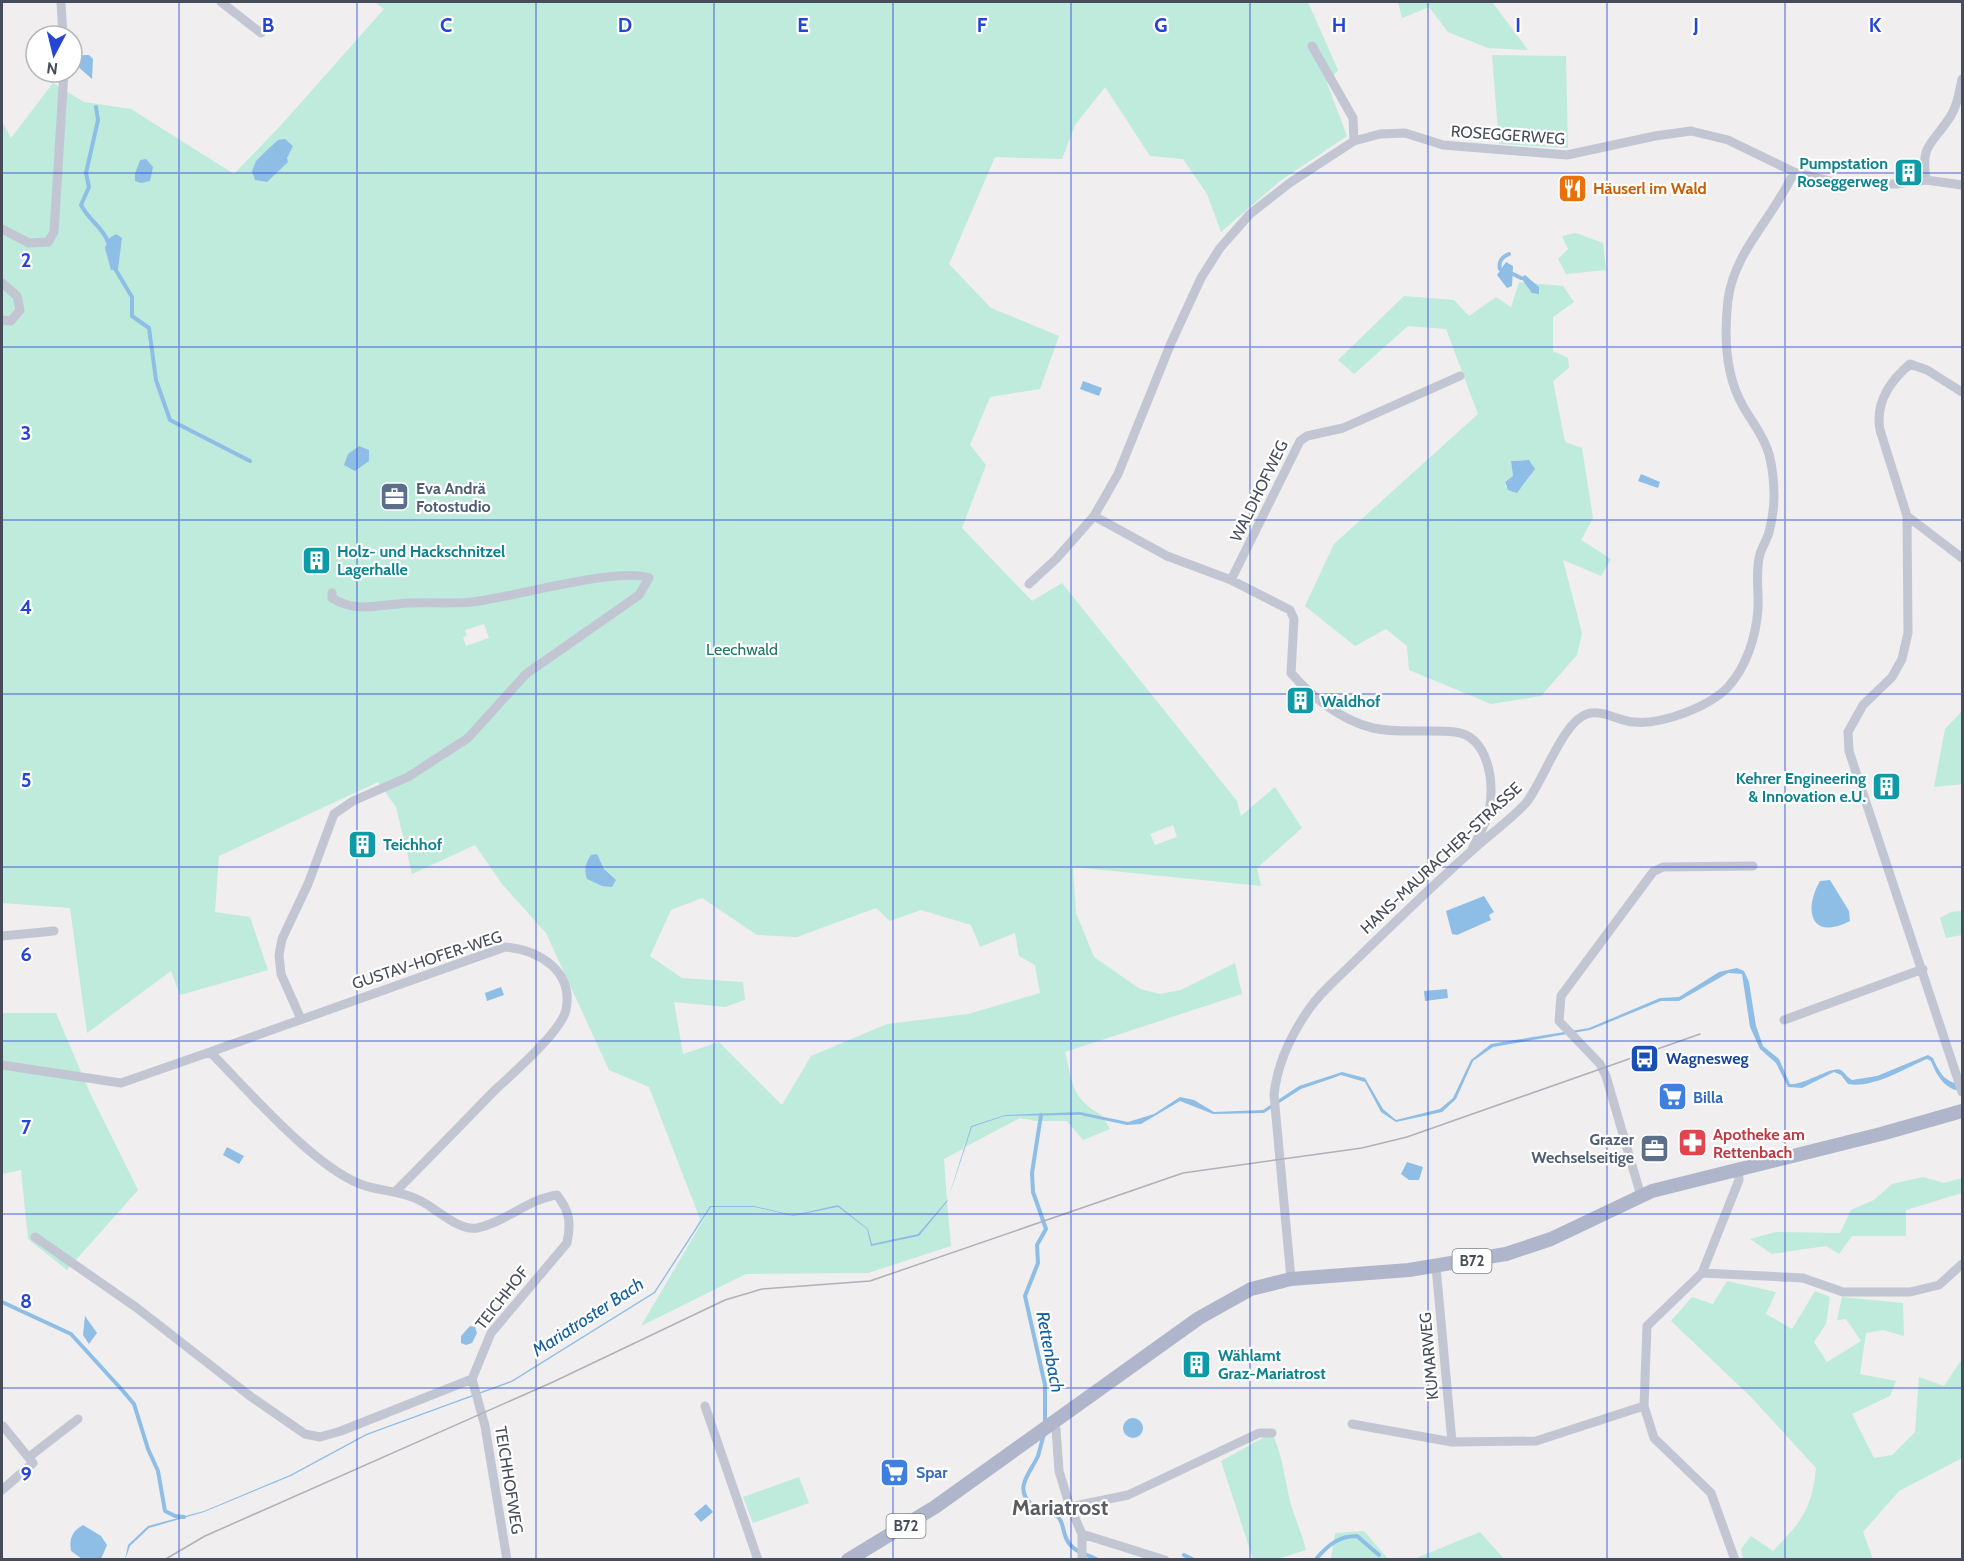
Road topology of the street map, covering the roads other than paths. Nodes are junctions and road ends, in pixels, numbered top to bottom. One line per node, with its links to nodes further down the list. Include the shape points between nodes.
1 (61, 2): 3 (street)
2 (221, 2): 4 (street)
3 (62, 24)
4 (261, 33)
5 (1312, 46): 8 (street, via 1353,118)
6 (1962, 79): 10 (street, via 1949,119 1928,143 1923,161)
7 (63, 84): 12 (street, via 54,232 48,242 30,243)
8 (1354, 141): 9 (street, ROSEGGERWEG, via 1405,133 1443,145 1567,154 1691,131 1728,140); 17 (street, ROSEGGERWEG, via 1318,162 1250,214 1220,248 1201,278 1118,474)
9 (1794, 172): 10 (street, ROSEGGERWEG, via 1838,183); 23 (street, HANS-MAURACHER-STRASSE, via 1740,261 1728,299 1726,332 1731,377 1768,452 1774,499 1768,536 1760,555 1755,628 1742,668 1726,689 1687,712 1662,720 1634,722 1586,714 1570,726 1525,804)
10 (1926, 180): 11 (street, ROSEGGERWEG)
11 (1962, 185)
12 (2, 229)
13 (2, 283): 14 (street, via 17,296 20,310 11,321)
14 (2, 320)
15 (1460, 376): 20 (street, WALDHOFWEG, via 1343,428 1307,435 1300,441)
16 (1962, 392): 18 (street, via 1910,364 1880,402 1880,430)
17 (1094, 516): 20 (street, via 1167,556); 21 (street, ROSEGGERWEG)
18 (1906, 516): 19 (street); 27 (street, via 1908,633 1902,659 1892,677 1863,705 1848,732 1849,751)
19 (1962, 558)
20 (1231, 580): 23 (street, via 1290,610 1294,619 1291,673 1342,716 1371,728 1457,732 1476,741 1486,758 1491,784 1488,811)
21 (1029, 584)
22 (332, 593): 28 (street, via 332,598 341,603 377,608 406,603 470,602 614,577 649,578 639,595 526,674 468,738 408,777 352,801 334,814 282,939 279,955 281,974)
23 (1472, 851): 41 (street, HANS-MAURACHER-STRASSE, via 1417,900 1308,1010 1283,1055 1274,1095)
24 (1753, 866): 36 (street, via 1663,867 1653,872 1561,996 1561,1023 1606,1076)
25 (54, 932): 26 (street)
26 (2, 936)
27 (1923, 969): 29 (street); 32 (street)
28 (302, 1019): 30 (street); 35 (street, GUSTAV-HOFER-WEG, via 505,947 536,953 558,971 566,991 566,1011 555,1029)
29 (1784, 1020)
30 (210, 1052): 31 (street, via 121,1083); 35 (street, TEICHHOF, via 323,1164 360,1184)
31 (2, 1065)
32 (1962, 1092)
33 (1962, 1111): 34 (main road, B72)
34 (1738, 1168): 36 (main road, B72); 40 (street, via 1739,1180)
35 (397, 1190): 42 (street, TEICHHOF, via 459,1224 476,1228 540,1197 557,1195 569,1210 567,1243 491,1333)
36 (1641, 1196): 39 (main road, B72, via 1528,1248)
37 (36, 1237): 42 (street, via 305,1434 320,1437 340,1431)
38 (1962, 1264): 40 (street, via 1940,1285 1910,1292 1843,1292 1803,1278)
39 (1436, 1267): 41 (main road, B72); 50 (street, KUMARWEG)
40 (1702, 1273): 44 (street, via 1647,1326)
41 (1291, 1279): 48 (main road, B72, via 1251,1289 1213,1309)
42 (473, 1383): 56 (street, TEICHHOFWEG)
43 (705, 1406): 57 (street)
44 (1644, 1406): 50 (street, via 1536,1441); 60 (street, via 1654,1438 1711,1493)
45 (78, 1419): 51 (street)
46 (1352, 1424): 50 (street)
47 (3, 1426): 51 (street)
48 (1044, 1429): 53 (street, via 1056,1429 1059,1471); 55 (main road, B72, via 935,1507)
49 (1272, 1433): 53 (street, via 1259,1433 1128,1495)
50 (1452, 1442)
51 (29, 1462): 52 (street)
52 (2, 1490)
53 (1070, 1507): 54 (street)
54 (1082, 1534): 58 (street); 59 (street)
55 (853, 1559)
56 (507, 1560)
57 (758, 1560)
58 (1082, 1560)
59 (1165, 1560)
60 (1735, 1560)

